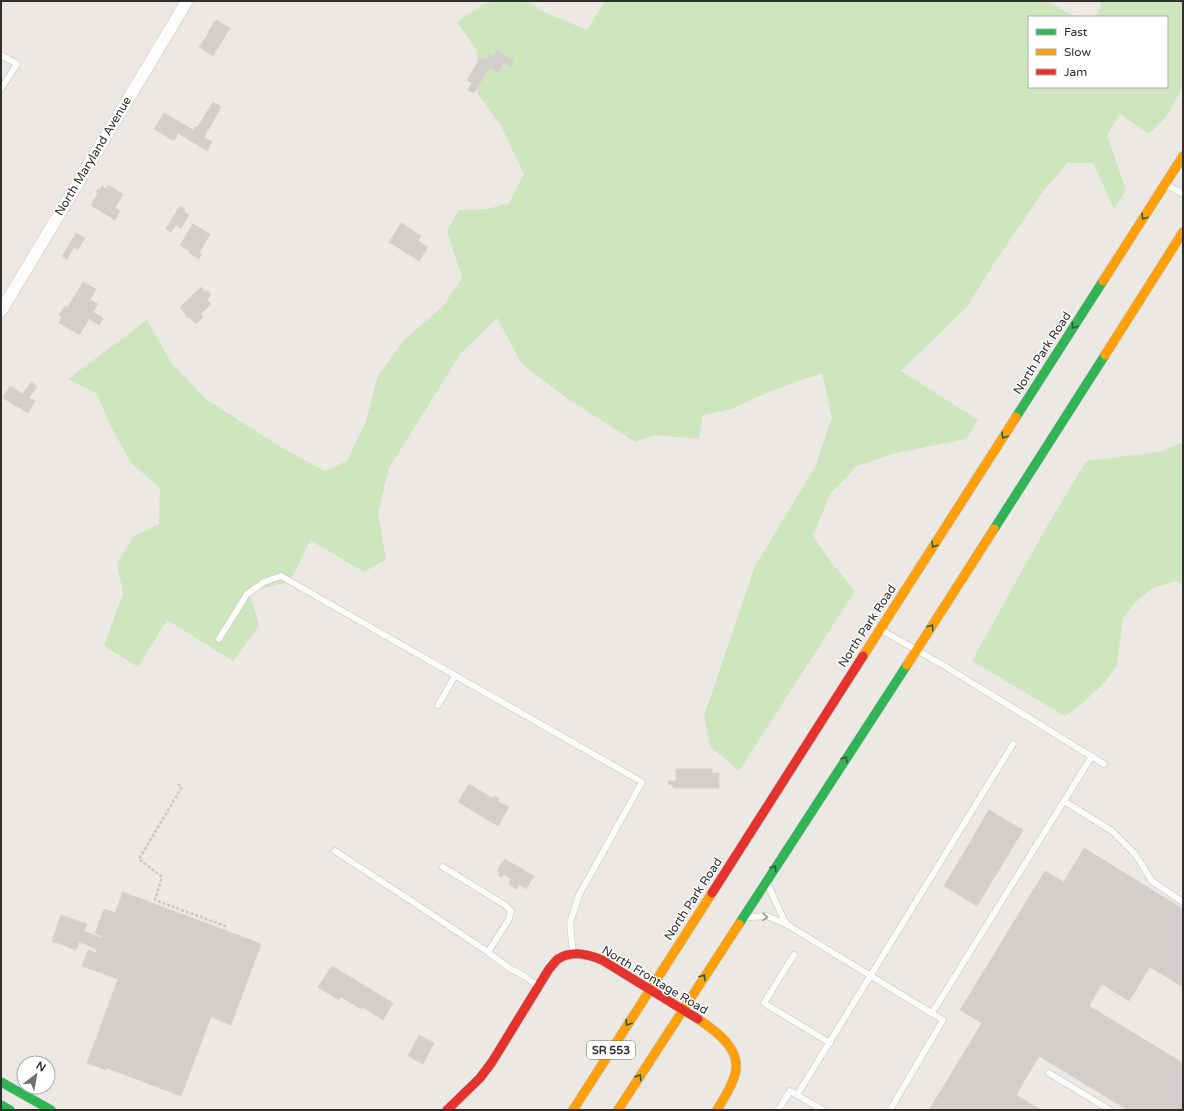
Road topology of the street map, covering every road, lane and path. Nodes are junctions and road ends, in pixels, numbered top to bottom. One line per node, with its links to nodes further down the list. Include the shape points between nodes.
1 (187, 1): 8 (street, North Maryland Avenue)
2 (1, 55): 3 (lane, via 17,64)
3 (1, 89)
4 (1183, 156): 5 (main road, North Park Road)
5 (1165, 184): 6 (lane); 9 (main road, North Park Road, one-way to 9)
6 (1183, 194)
7 (1183, 232): 11 (main road, one-way to 7)
8 (1, 311)
9 (880, 629): 11 (lane); 31 (main road, North Park Road)
10 (218, 639): 12 (lane, via 247,594 264,582 281,576)
11 (917, 650): 15 (lane); 21 (main road, one-way to 11)
12 (455, 676): 13 (lane); 27 (lane, via 642,782 579,895 570,923)
13 (438, 705)
14 (1013, 744): 29 (lane)
15 (1092, 756): 16 (lane); 18 (lane)
16 (1104, 764)
17 (178, 784): 25 (path, via 182,786 139,859 162,877 155,900 225,926)
18 (1064, 801): 22 (lane, via 1112,831 1135,854 1152,881); 33 (lane)
19 (335, 851): 26 (lane)
20 (444, 867): 26 (lane, via 506,905 510,911 509,919)
21 (766, 881): 23 (main road); 24 (lane)
22 (1183, 902)
23 (742, 917): 24 (lane, one-way to 24, via 767,916); 32 (main road, one-way to 23)
24 (786, 924): 29 (lane)
25 (224, 930)
26 (488, 952): 30 (lane)
27 (573, 954): 30 (main road, via 558,959); 31 (main road, North Frontage Road, via 588,954 602,960)
28 (794, 955): 34 (lane, via 764,1003)
29 (872, 976): 33 (lane); 34 (lane)
30 (538, 986): 41 (main road, via 492,1062 480,1078)
31 (649, 990): 32 (main road, North Frontage Road); 42 (main road, North Park Road / SR 553, one-way to 42)
32 (682, 1010): 43 (main road, SR 553, one-way to 32); 44 (main road, North Frontage Road, via 722,1036 736,1057 733,1083)
33 (932, 1013): 47 (lane, via 944,1020)
34 (830, 1043): 37 (lane)
35 (1049, 1073): 48 (lane)
36 (1, 1082): 40 (main road)
37 (797, 1095): 45 (lane, via 790,1091); 46 (lane)
38 (1, 1105): 39 (main road)
39 (10, 1110)
40 (51, 1110)
41 (447, 1110)
42 (573, 1110)
43 (618, 1110)
44 (717, 1110)
45 (778, 1110)
46 (823, 1110)
47 (890, 1110)
48 (1110, 1110)

